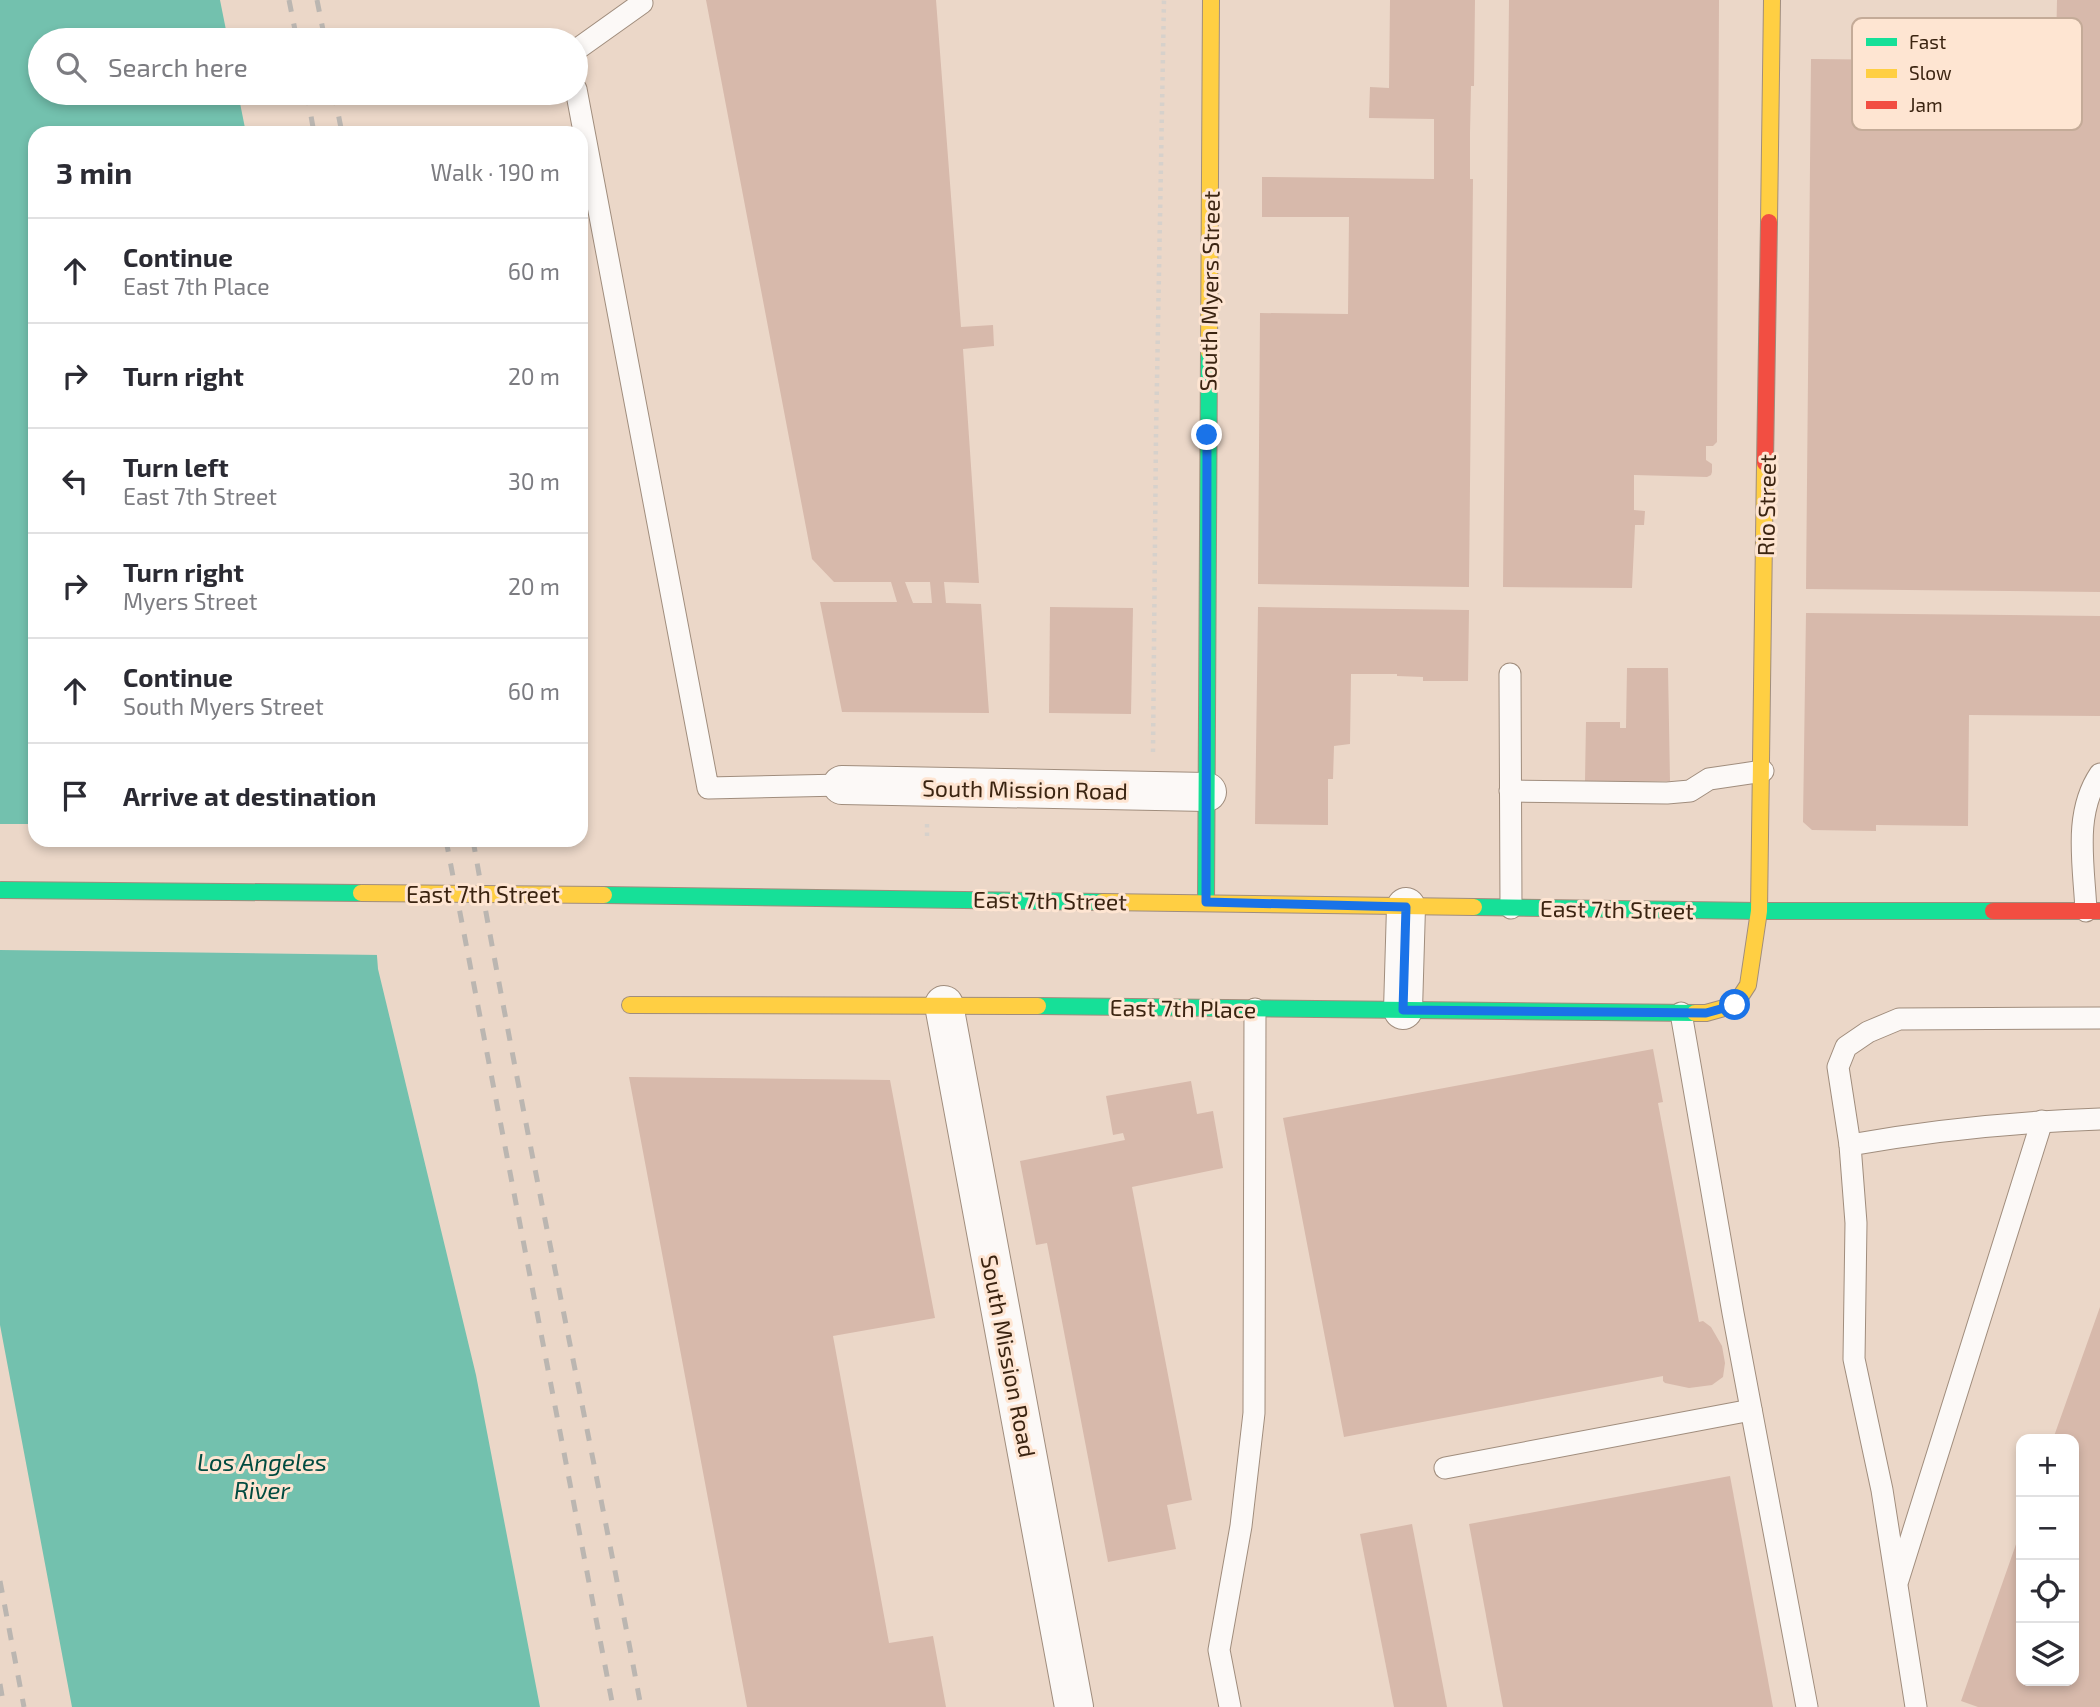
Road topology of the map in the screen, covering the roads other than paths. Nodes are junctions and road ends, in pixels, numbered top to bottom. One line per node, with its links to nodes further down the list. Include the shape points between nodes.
1 (641, 0): 4 (lane)
2 (1211, 0): 13 (street, South Myers Street)
3 (1772, 0): 9 (street, Rio Street)
4 (588, 41)
5 (579, 105): 6 (lane)
6 (583, 126)
7 (588, 153): 11 (lane, via 708,788)
8 (1510, 674): 12 (lane)
9 (1763, 771): 12 (lane, via 1709,779 1690,791 1667,793); 18 (street, Rio Street)
10 (2100, 774): 19 (lane, via 2089,791 2082,818)
11 (842, 785): 13 (street, South Mission Road)
12 (1510, 791): 17 (lane)
13 (1207, 792): 15 (street, South Myers Street)
14 (0, 890): 15 (street, East 7th Street, bridge)
15 (1206, 902): 16 (street, East 7th Street)
16 (1406, 907): 17 (street, East 7th Street); 24 (street)
17 (1511, 908): 18 (street, East 7th Street)
18 (1759, 911): 19 (street, East 7th Street); 22 (street, Rio Street, via 1748,985)
19 (2093, 911)
20 (630, 1005): 21 (street, East 7th Place)
21 (944, 1005): 23 (street, East 7th Place); 33 (street, South Mission Road)
22 (1735, 1005): 25 (street, East 7th Place, via 1706,1013)
23 (1255, 1009): 24 (street, East 7th Place); 34 (lane, via 1254,1413 1241,1526 1219,1650)
24 (1403, 1010): 25 (street, East 7th Place)
25 (1681, 1013): 30 (lane)
26 (2100, 1018): 29 (lane, via 1899,1019 1868,1032 1846,1047 1838,1067)
27 (2100, 1119): 28 (lane)
28 (2042, 1121): 29 (lane); 32 (lane)
29 (1850, 1145): 32 (lane, via 1856,1223 1854,1359 1882,1490)
30 (1751, 1410): 31 (lane); 35 (lane)
31 (1446, 1468)
32 (1896, 1585): 36 (lane)
33 (1074, 1707)
34 (1230, 1707)
35 (1807, 1707)
36 (1916, 1707)

